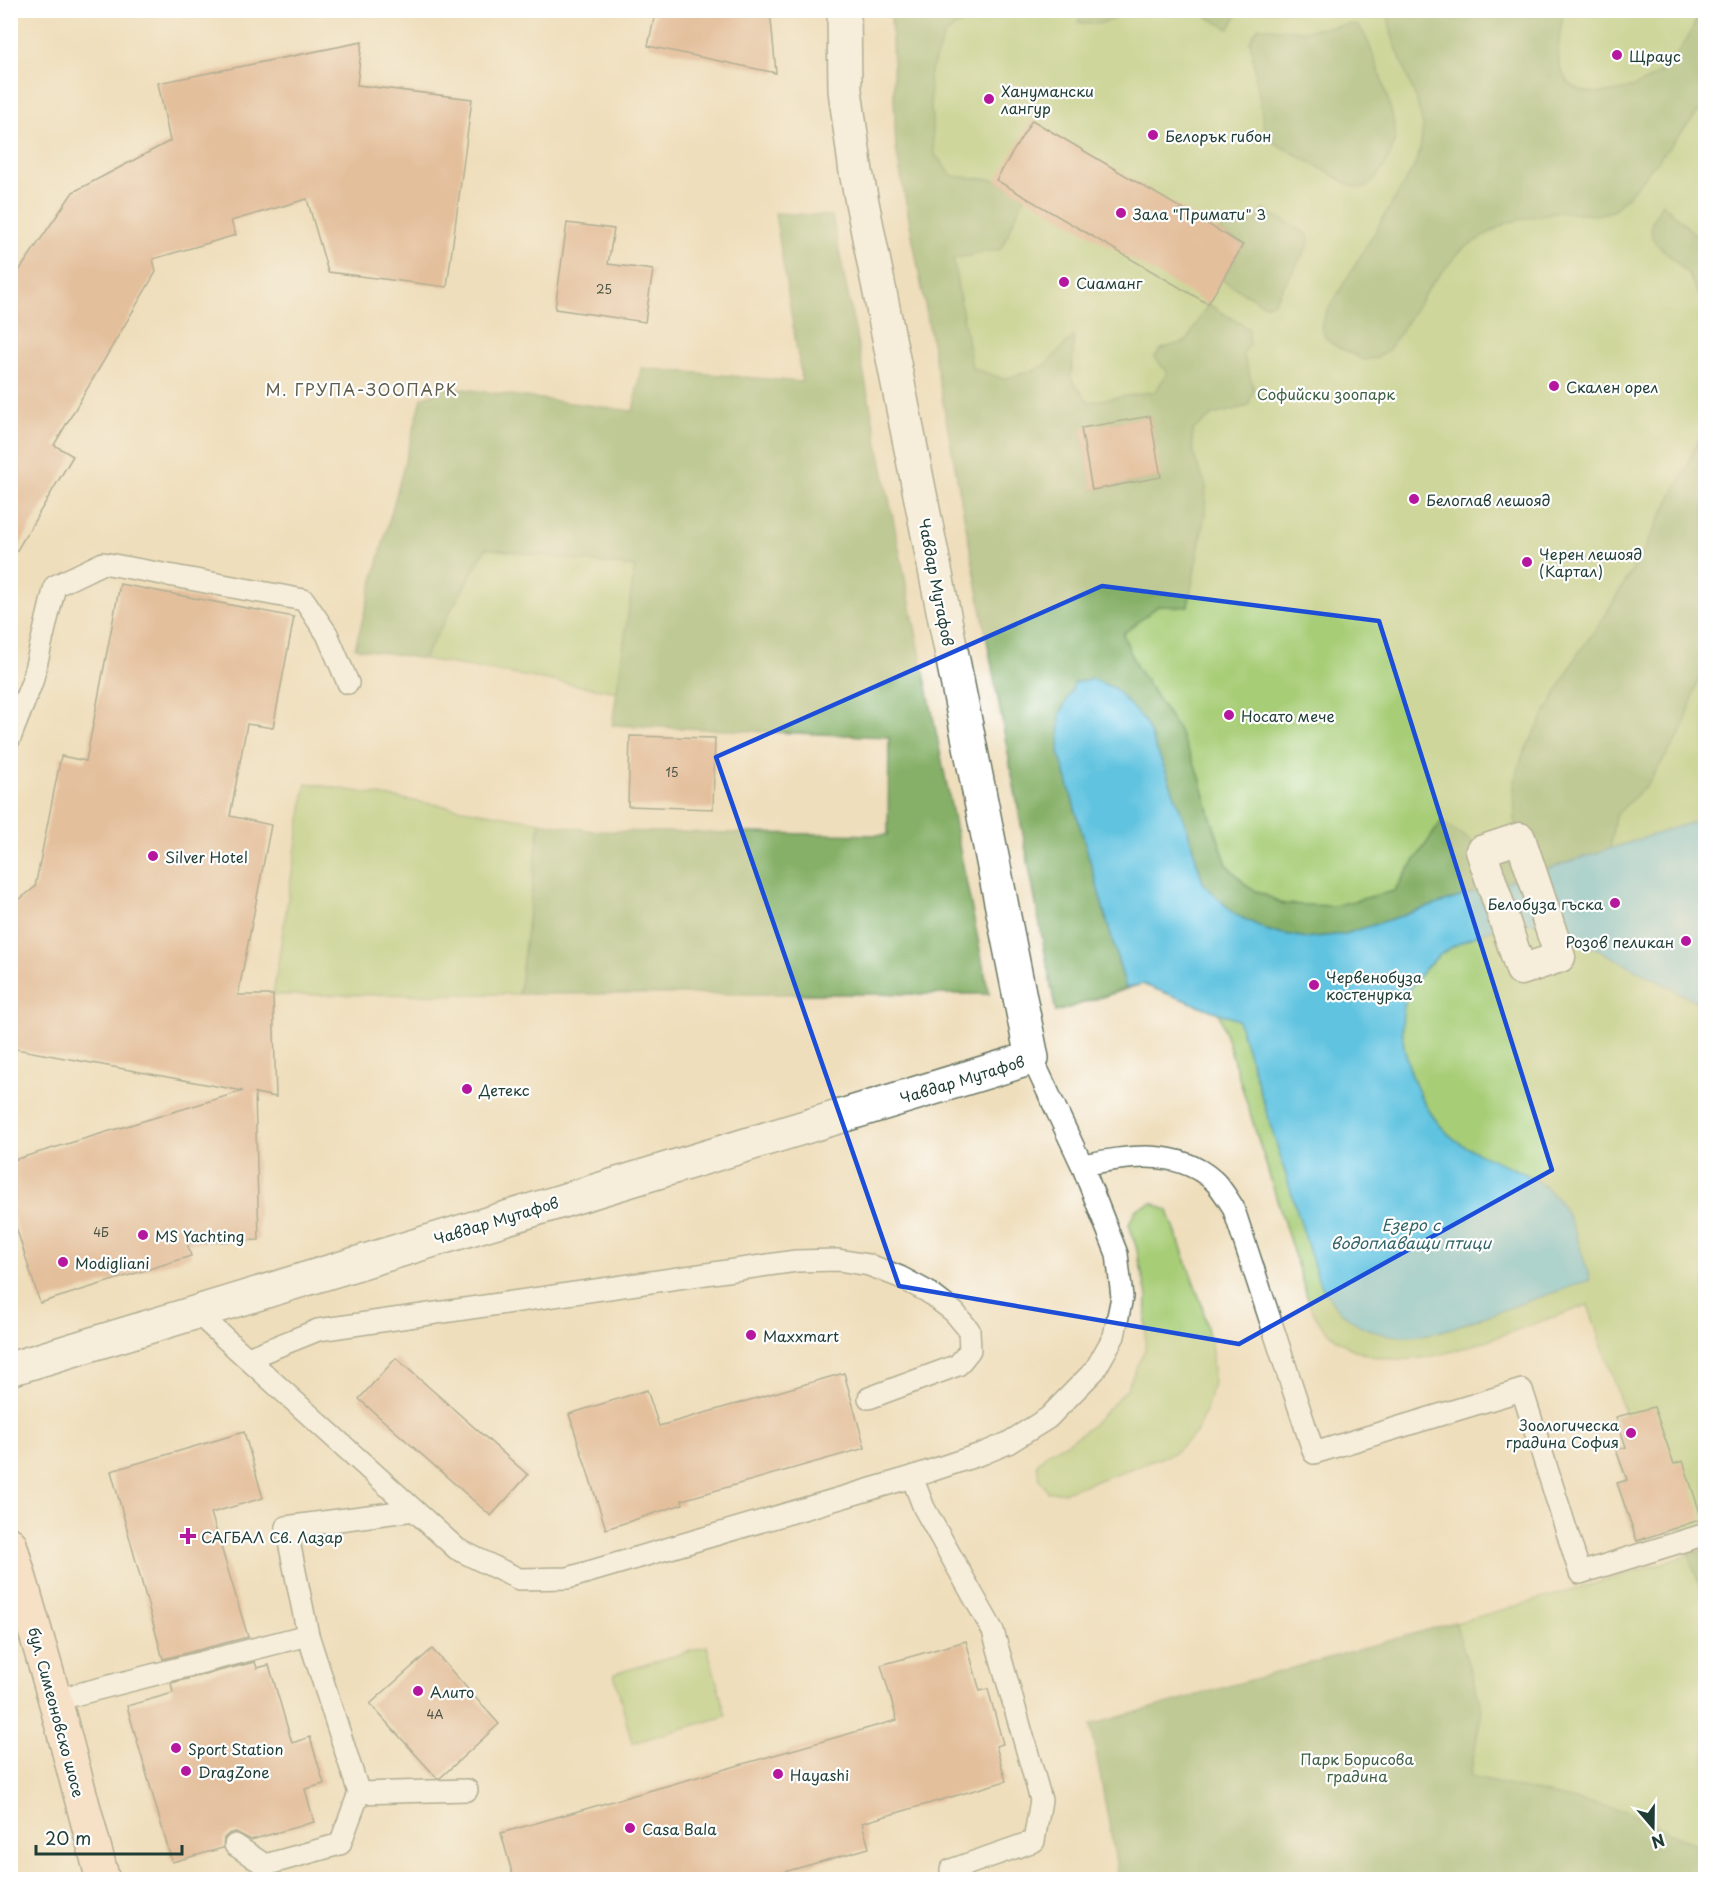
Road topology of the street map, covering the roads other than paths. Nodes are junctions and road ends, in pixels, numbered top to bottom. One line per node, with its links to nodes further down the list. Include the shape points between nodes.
1 (844, 10): 4 (street, Чавдар Мутафов, via 846,90 856,172)
2 (348, 683): 3 (lane, via 327,634 303,600 103,564 55,586 32,682)
3 (10, 738)
4 (1032, 1058): 5 (lane); 6 (street, Чавдар Мутафов)
5 (1082, 1165): 10 (lane, via 1117,1254 1122,1297 1114,1336 1095,1370 1048,1418 1008,1443); 12 (lane, via 1123,1157 1161,1156 1193,1166 1214,1181 1233,1207 1314,1453 1522,1390 1581,1573)
6 (195, 1311): 7 (lane); 8 (street, Чавдар Мутафов)
7 (248, 1358): 9 (lane, via 318,1330 796,1261 838,1260 869,1265 928,1292 954,1312 969,1330 970,1350 958,1365); 11 (lane)
8 (10, 1369)
9 (869, 1398)
10 (912, 1476): 11 (lane, via 568,1578 519,1579 457,1549); 19 (lane, via 924,1508 993,1631 1041,1800 1034,1841)
11 (414, 1510): 14 (lane, via 286,1527)
12 (1706, 1534)
13 (10, 1544): 15 (main road, бул. Симеоновско шосе)
14 (308, 1635): 15 (lane); 17 (lane)
15 (55, 1700): 20 (main road, бул. Симеоновско шосе)
16 (467, 1790): 17 (lane)
17 (359, 1793): 18 (lane, via 340,1844 266,1865)
18 (235, 1845)
19 (951, 1870)
20 (103, 1880)

